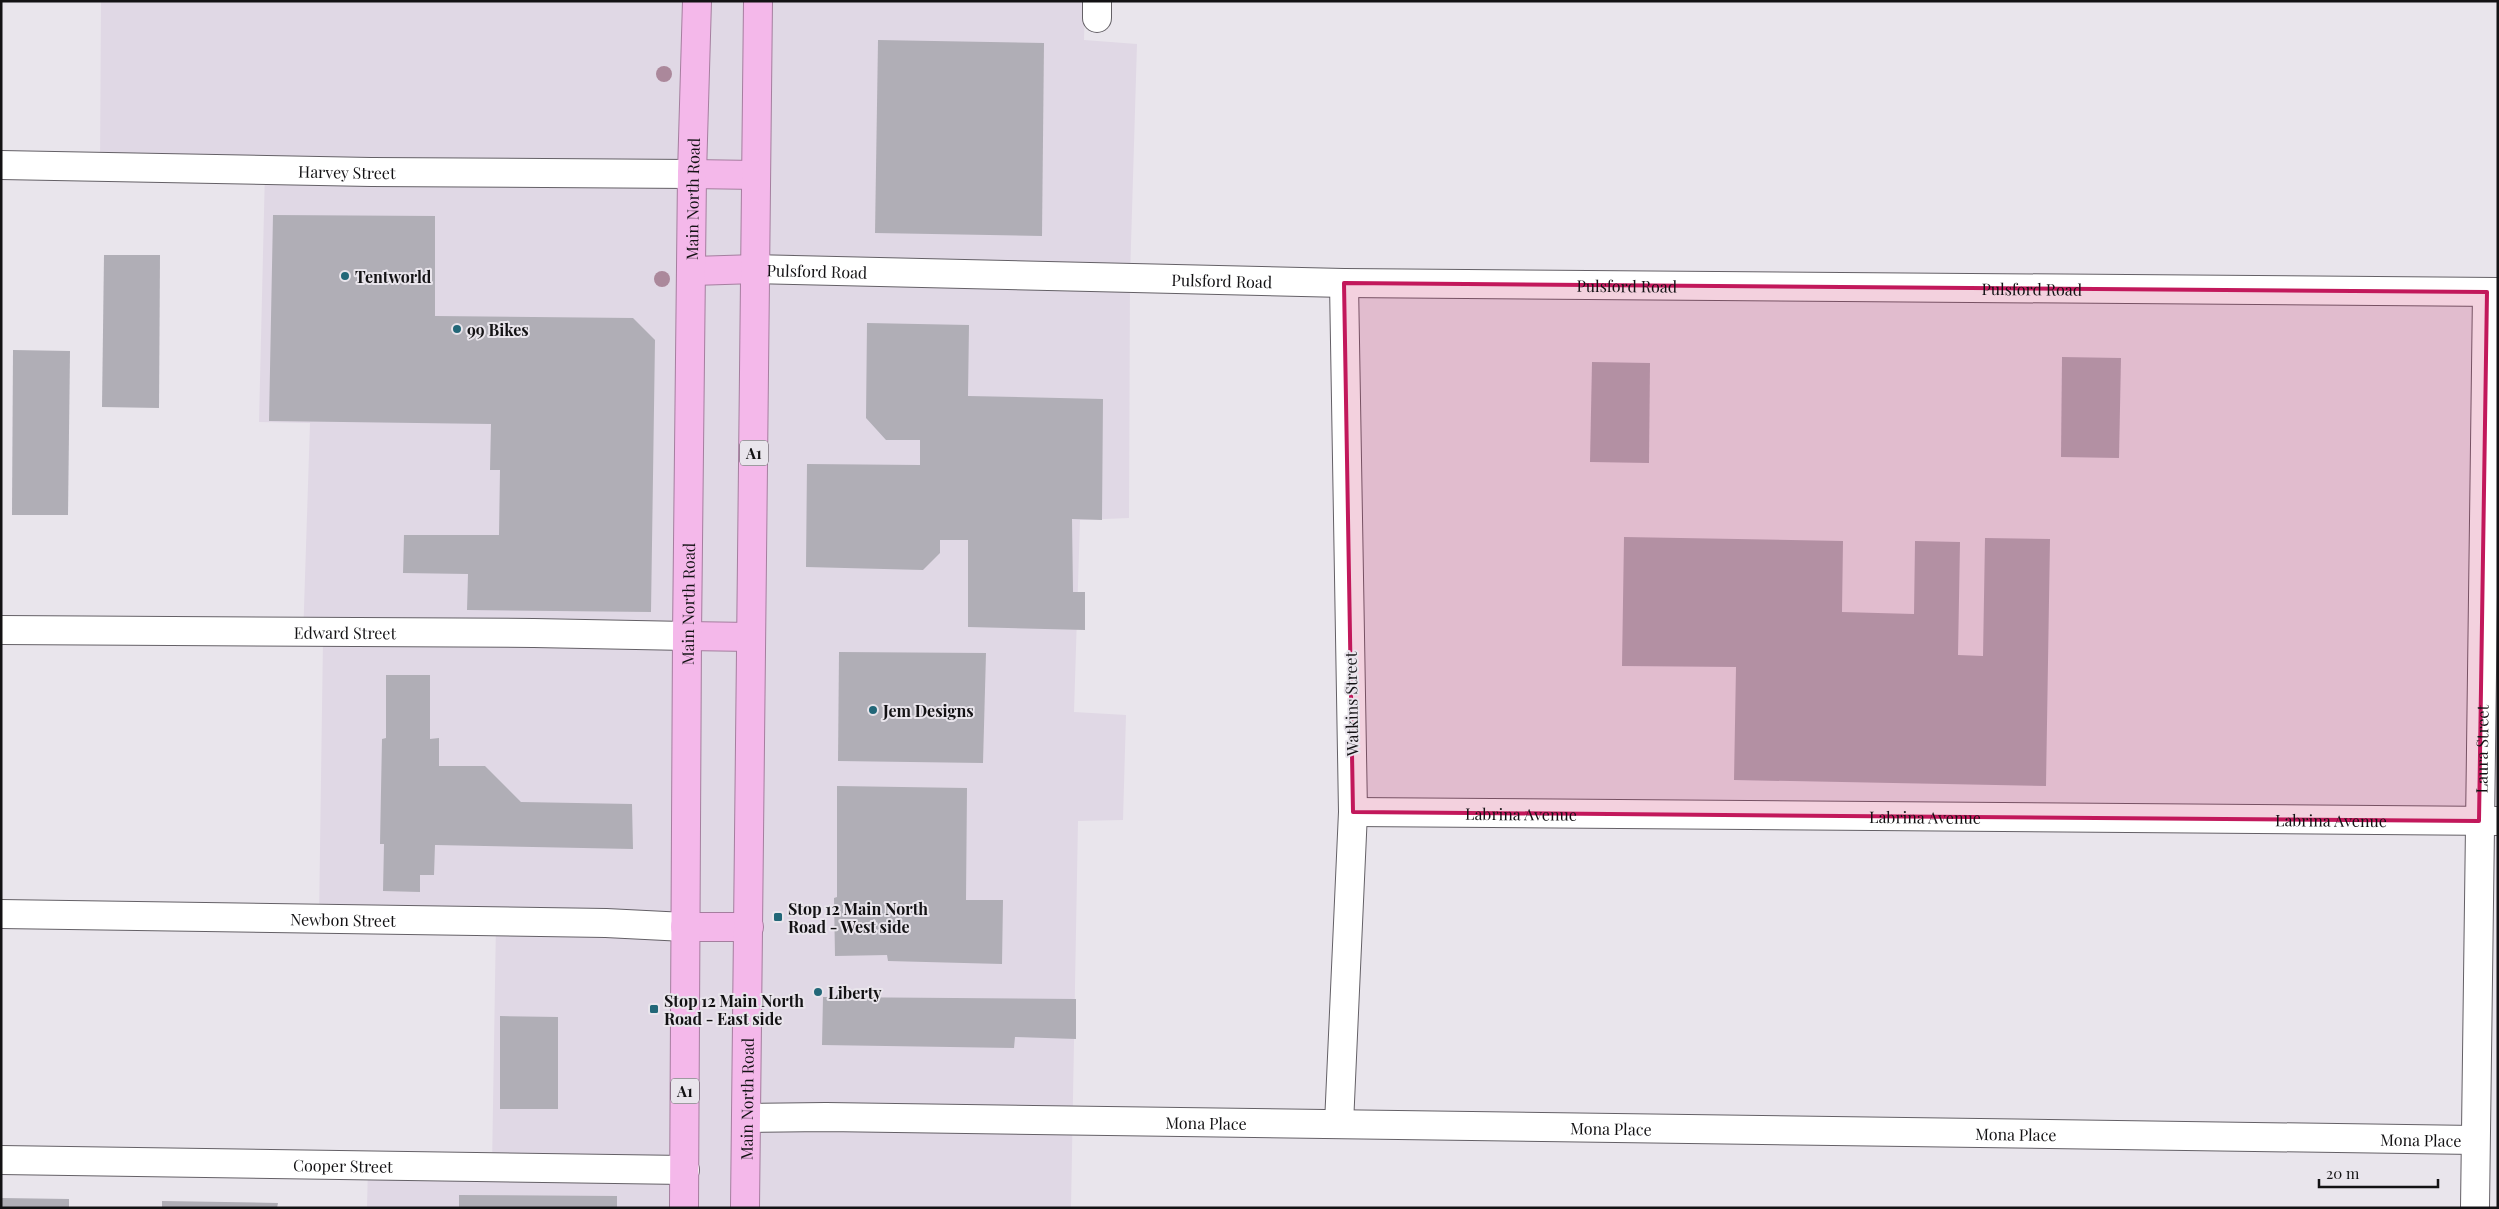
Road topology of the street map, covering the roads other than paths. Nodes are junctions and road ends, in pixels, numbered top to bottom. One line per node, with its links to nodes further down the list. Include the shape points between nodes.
1 (697, 1): 4 (highway, Main North Road / A1)
2 (758, 1): 5 (highway, Main North Road / A1)
3 (1, 165): 4 (street, Harvey Street)
4 (692, 174): 5 (highway); 7 (highway, Main North Road / A1)
5 (756, 175): 6 (highway, Main North Road / A1)
6 (756, 269): 7 (highway); 8 (street, Pulsford Road); 12 (highway, Main North Road / A1)
7 (693, 271): 11 (highway, Main North Road / A1)
8 (1344, 283): 9 (street, Pulsford Road); 13 (street, Watkins Street)
9 (2492, 292): 14 (street, Laura Street)
10 (1, 630): 11 (street, Edward Street)
11 (687, 636): 12 (highway); 16 (highway, Main North Road / A1)
12 (751, 637): 17 (highway, Main North Road / A1)
13 (1354, 812): 14 (street, Labrina Avenue); 19 (street, Watkins Street)
14 (2488, 821): 20 (street, Laura Street)
15 (1, 914): 16 (street, Newbon Street)
16 (685, 927): 17 (highway); 22 (highway, Main North Road / A1)
17 (749, 927): 18 (highway, Main North Road / A1)
18 (746, 1118): 19 (street, Mona Place); 24 (highway, Main North Road / A1)
19 (1339, 1124): 20 (street, Mona Place)
20 (2476, 1140): 25 (street, Laura Street)
21 (1, 1160): 22 (street, Cooper Street)
22 (685, 1170): 23 (highway, Main North Road / A1)
23 (684, 1208)
24 (745, 1208)
25 (2474, 1208)

